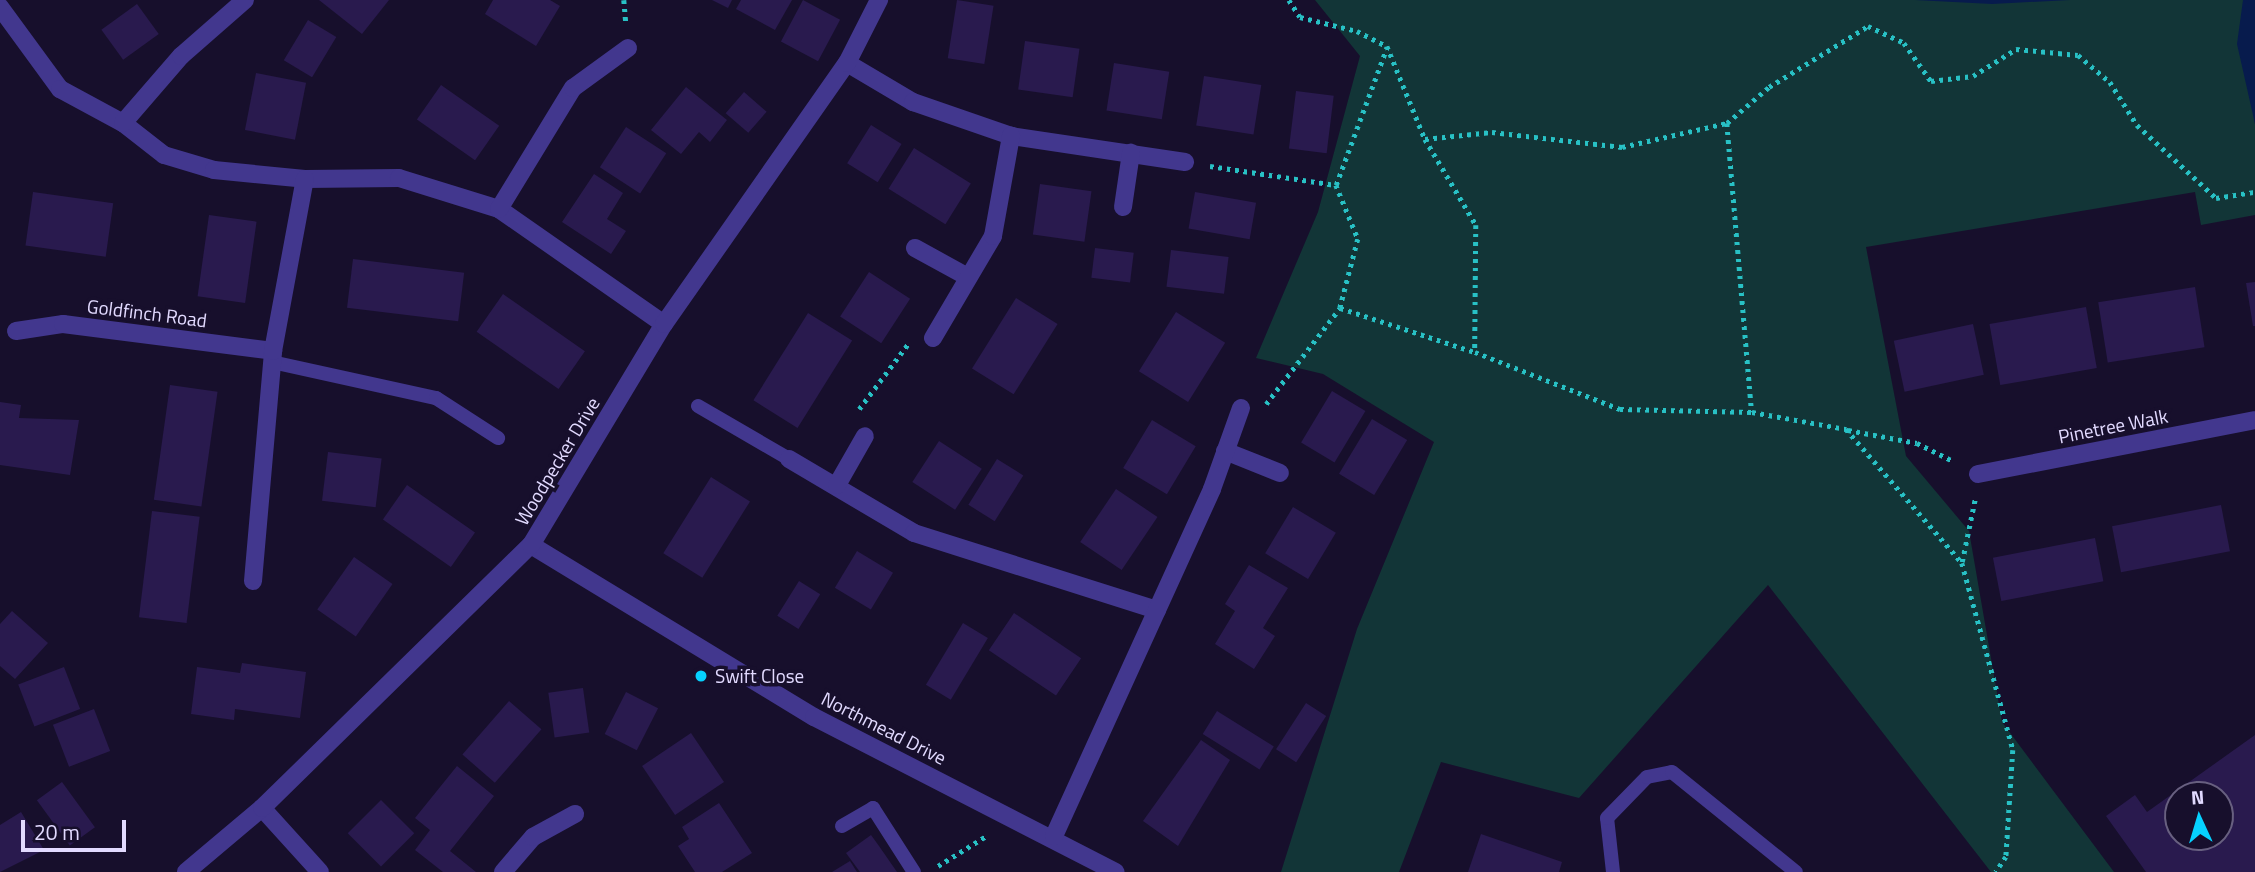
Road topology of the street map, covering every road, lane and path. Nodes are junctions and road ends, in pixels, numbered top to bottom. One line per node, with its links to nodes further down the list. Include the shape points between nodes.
1 (245, 0): 8 (street, via 181,56)
2 (880, 0): 7 (street, Woodpecker Drive)
3 (1289, 0): 5 (path, via 1300,18 1357,31)
4 (0, 7): 8 (street, via 60,89)
5 (1387, 46): 11 (path); 15 (path)
6 (628, 48): 18 (street, via 573,88)
7 (847, 63): 10 (street, via 913,102); 22 (street, Woodpecker Drive)
8 (123, 123): 14 (street, via 164,155 214,170)
9 (1727, 123): 11 (path, via 1622,147 1492,132); 16 (path, via 1769,88 1868,26 1904,43 1931,81 1973,76 2017,49 2078,55 2110,82 2137,125 2216,198); 29 (path)
10 (1011, 136): 12 (street); 20 (street, via 993,236)
11 (1425, 139): 25 (path, via 1476,226)
12 (1131, 153): 13 (street); 17 (street)
13 (1185, 162): 15 (path)
14 (305, 179): 18 (street, via 399,178); 26 (street)
15 (1336, 185): 21 (path, via 1358,239)
16 (2255, 192)
17 (1123, 207)
18 (499, 209): 22 (street)
19 (915, 248): 20 (street)
20 (968, 278): 24 (street)
21 (1340, 308): 25 (path); 28 (path, via 1266,404)
22 (664, 324): 39 (street, Woodpecker Drive)
23 (16, 331): 26 (street, Goldfinch Road, via 63,324)
24 (933, 338): 32 (path, via 904,345 855,415)
25 (1475, 352): 29 (path, via 1620,409)
26 (273, 356): 33 (lane, via 436,398); 41 (street)
27 (698, 406): 35 (lane)
28 (1241, 408): 34 (street)
29 (1752, 412): 31 (path)
30 (2255, 419): 37 (street, Pinetree Walk)
31 (1846, 429): 37 (path, via 1917,443); 40 (path)
32 (864, 436): 38 (street)
33 (498, 438)
34 (1225, 451): 36 (street); 42 (street)
35 (789, 459): 38 (street)
36 (1280, 472)
37 (1978, 474): 40 (path)
38 (837, 485): 42 (street, via 914,533)
39 (531, 545): 43 (street, Woodpecker Drive); 45 (street, Northmead Drive, via 814,717)
40 (1962, 563): 56 (path, via 2012,750 2006,857)
41 (253, 581)
42 (1157, 610): 47 (street)
43 (262, 808): 48 (street, Woodpecker Drive); 49 (street)
44 (575, 814): 50 (street, via 533,837)
45 (1010, 815): 47 (street, Northmead Drive); 52 (path, via 967,853)
46 (842, 826): 51 (lane, via 873,808)
47 (1054, 836): 53 (street, Northmead Drive)
48 (186, 872)
49 (320, 872)
50 (503, 872)
51 (914, 872)
52 (925, 872)
53 (1115, 872)
54 (1613, 872): 55 (lane, via 1607,818 1647,776 1672,772)
55 (1796, 872)
56 (1996, 872)

